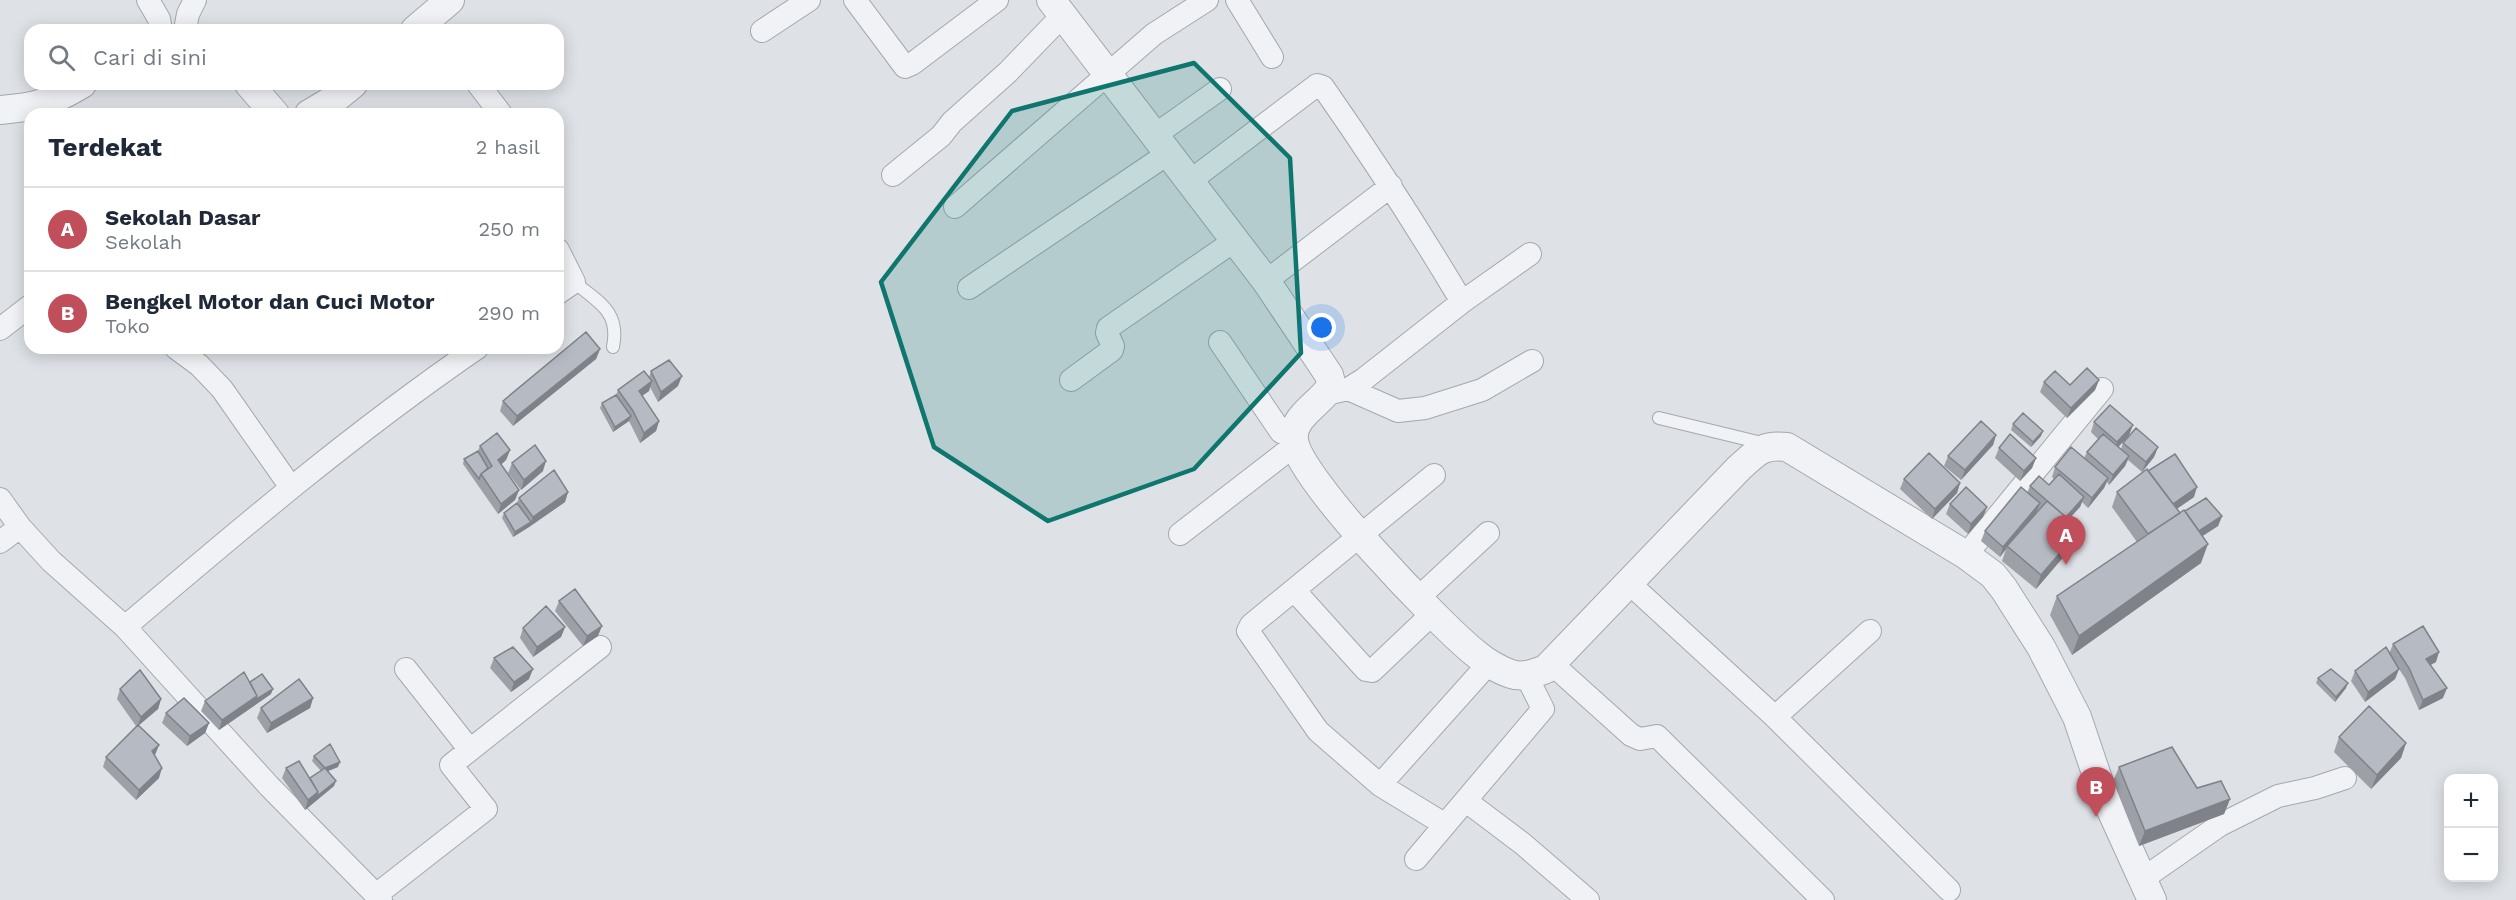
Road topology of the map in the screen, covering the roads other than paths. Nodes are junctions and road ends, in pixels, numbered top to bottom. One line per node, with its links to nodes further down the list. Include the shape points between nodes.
1 (148, 0): 10 (street)
2 (195, 0): 11 (street)
3 (450, 0): 12 (street)
4 (809, 0): 13 (street)
5 (855, 0): 6 (street, via 904,67)
6 (997, 0)
7 (1207, 0): 15 (street, via 1154,34)
8 (1237, 0): 14 (street)
9 (1059, 5): 15 (street); 26 (street, via 1008,72)
10 (160, 24)
11 (186, 24)
12 (429, 24)
13 (762, 31)
14 (1272, 57)
15 (1108, 76): 25 (street); 29 (street)
16 (1220, 88): 25 (street)
17 (72, 90): 24 (street, via 38,106)
18 (254, 90): 21 (street)
19 (346, 90): 22 (street)
20 (483, 90): 23 (street)
21 (270, 108)
22 (320, 108)
23 (496, 108)
24 (0, 110)
25 (1162, 144): 27 (street); 34 (street)
26 (893, 176)
27 (1190, 181): 28 (street, via 1317,85 1323,87); 30 (street)
28 (1391, 186): 32 (street); 35 (street)
29 (955, 207)
30 (1234, 241): 32 (street); 43 (street, via 1108,328 1112,350)
31 (1530, 254): 35 (street)
32 (1266, 281): 45 (street)
33 (566, 288): 39 (lane, via 603,307 616,330)
34 (969, 288)
35 (1462, 302): 45 (street, via 1364,379)
36 (24, 311): 37 (street)
37 (0, 329)
38 (1220, 342): 47 (street, via 1281,432)
39 (613, 347)
40 (184, 354): 50 (street, via 222,389)
41 (467, 354): 50 (street)
42 (1532, 361): 45 (street, via 1482,390 1425,408 1398,411)
43 (1071, 380)
44 (2102, 389): 57 (street)
45 (1337, 391): 47 (street, via 1298,423)
46 (1659, 418): 48 (lane)
47 (1294, 441): 54 (street); 55 (street, via 1308,472)
48 (1770, 445): 57 (street, via 1787,447); 58 (street, via 1739,468)
49 (1434, 475): 55 (street)
50 (290, 486): 61 (street)
51 (0, 500): 52 (street)
52 (20, 526): 56 (street); 61 (street, via 58,568)
53 (1488, 533): 60 (street)
54 (1180, 534)
55 (1361, 536): 59 (street); 60 (street)
56 (0, 542)
57 (1966, 555): 75 (street, via 1993,575 2042,647 2077,717 2101,788)
58 (1630, 584): 66 (street); 67 (street)
59 (1294, 590): 60 (street, via 1366,670 1372,671); 70 (street, via 1248,631 1318,731)
60 (1425, 606): 64 (street, via 1477,655)
61 (125, 627): 76 (street, via 269,786)
62 (1870, 631): 67 (street)
63 (600, 647): 68 (street)
64 (1490, 662): 66 (street, via 1508,673); 70 (street)
65 (406, 669): 68 (street)
66 (1539, 670): 71 (street, via 1543,709); 78 (street, via 1631,735 1640,739 1657,736)
67 (1775, 717): 74 (street)
68 (470, 750): 76 (street, via 450,765 486,809)
69 (2345, 777): 75 (street, via 2278,796 2229,820)
70 (1380, 785): 72 (street)
71 (1466, 801): 72 (street); 77 (street)
72 (1444, 824): 73 (street)
73 (1416, 859)
74 (1949, 890)
75 (2147, 890)
76 (378, 898)
77 (1588, 900)
78 (1823, 900)

